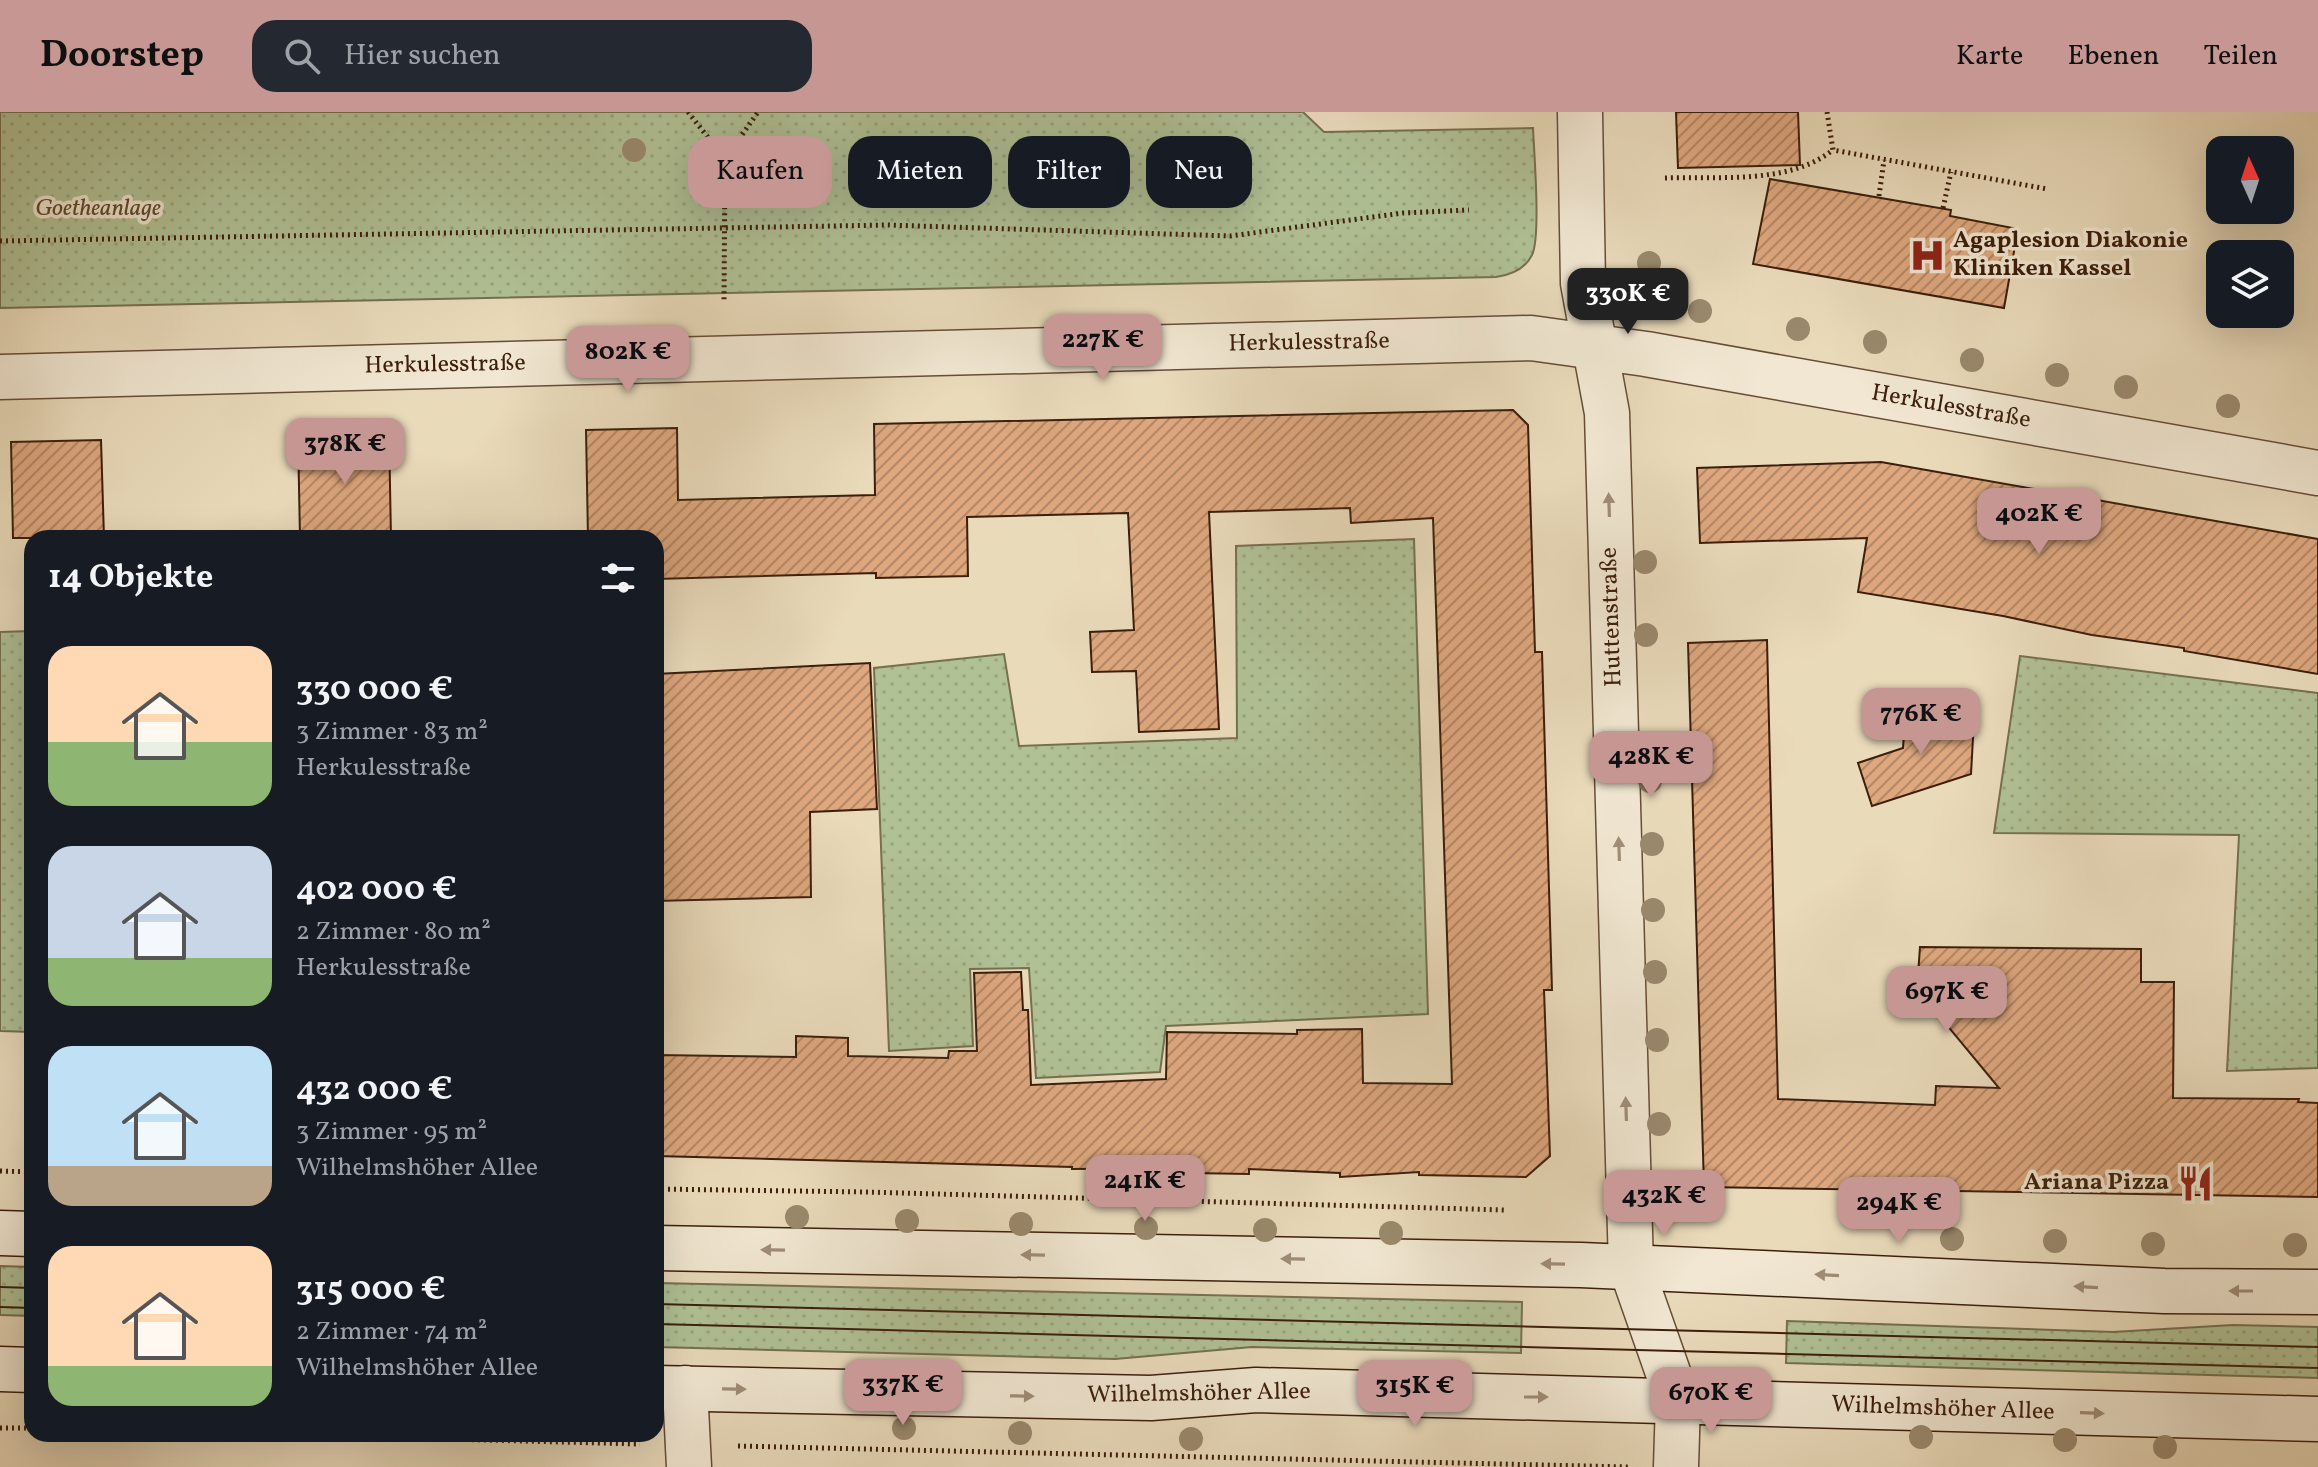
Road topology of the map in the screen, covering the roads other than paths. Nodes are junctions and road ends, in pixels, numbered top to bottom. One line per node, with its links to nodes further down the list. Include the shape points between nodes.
1 (1580, 112): 2 (street, Huttenstraße, via 1583,283)
2 (1596, 346): 3 (street, Herkulesstraße, via 1531,338); 4 (street, Herkulesstraße); 8 (street, Huttenstraße, one-way to 2, via 1607,413)
3 (0, 377)
4 (2318, 473)
5 (0, 1233): 6 (street)
6 (24, 1234)
7 (664, 1248): 8 (street, one-way to 7)
8 (1631, 1267): 9 (street, one-way to 8, via 2164,1291); 13 (street, Huttenstraße)
9 (2318, 1292)
10 (0, 1369): 11 (street)
11 (24, 1370)
12 (671, 1388): 13 (street, Wilhelmshöher Allee, one-way to 13, via 1151,1398 1256,1390); 15 (street)
13 (1678, 1401): 14 (street, Wilhelmshöher Allee, one-way to 14); 16 (street)
14 (2318, 1419)
15 (688, 1456)
16 (1676, 1467)

